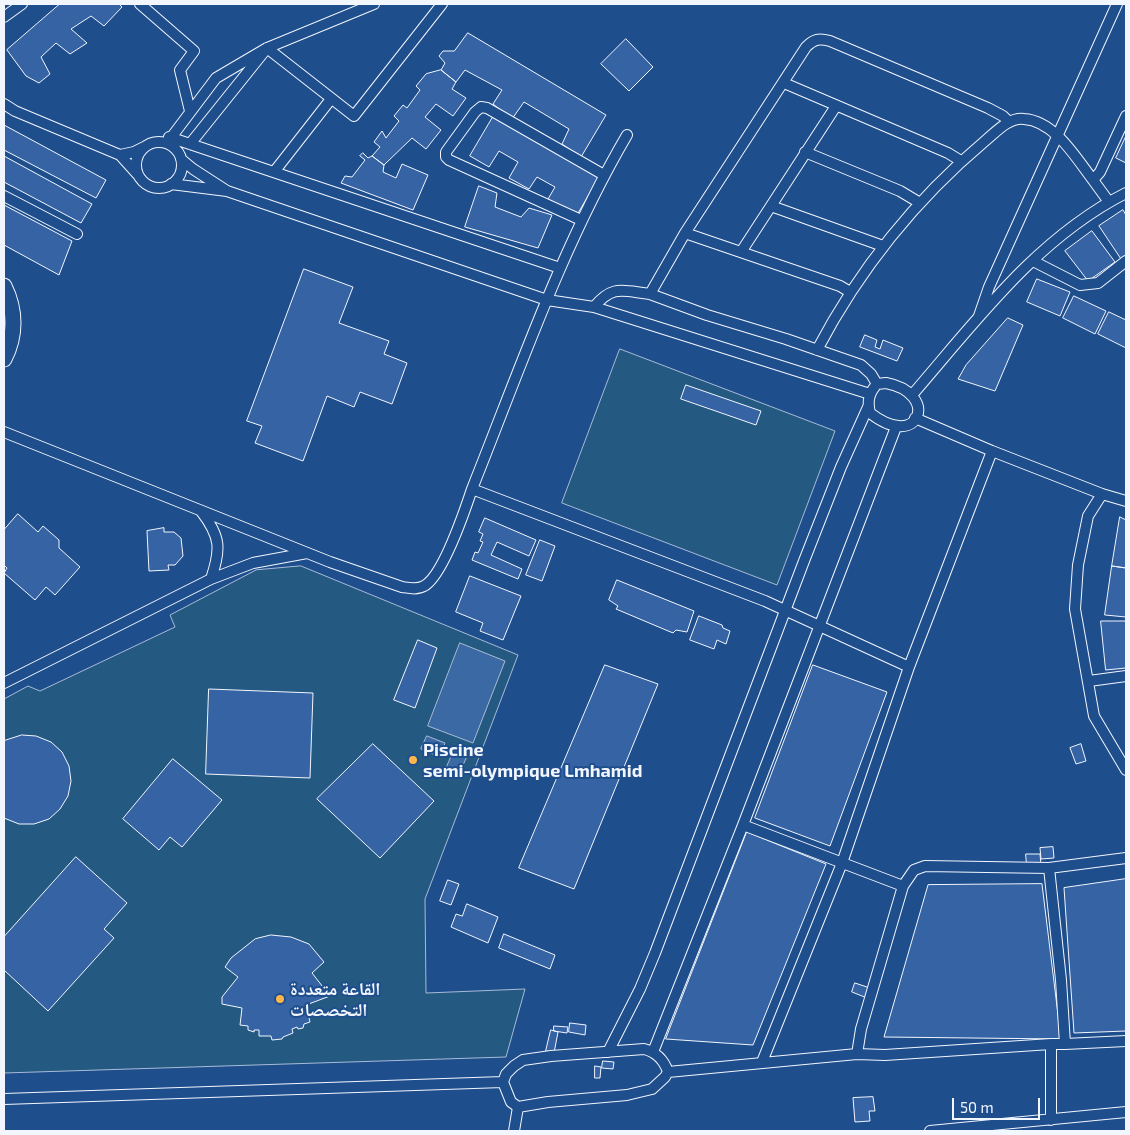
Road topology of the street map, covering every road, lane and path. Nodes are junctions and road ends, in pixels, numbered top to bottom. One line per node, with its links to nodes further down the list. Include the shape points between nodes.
1 (22, 4): 6 (street)
2 (140, 4): 12 (street, via 194,51 180,70)
3 (374, 4): 7 (street)
4 (442, 4): 9 (street, via 354,116)
5 (1116, 4): 16 (street)
6 (4, 17)
7 (267, 48): 9 (street); 12 (street, via 216,78); 18 (street)
8 (784, 83): 11 (street); 14 (street, via 806,47 819,38 988,108); 36 (street)
9 (332, 99): 24 (street)
10 (4, 104): 21 (street)
11 (836, 106): 20 (street); 23 (street)
12 (190, 111): 17 (street)
13 (1126, 116): 27 (street, via 1100,172)
14 (1009, 122): 16 (street, via 1022,118 1035,121); 23 (street)
15 (627, 135): 25 (street)
16 (1058, 137): 27 (street); 48 (street, via 989,287)
17 (168, 140): 18 (street); 19 (street); 22 (street)
18 (190, 144): 24 (street)
19 (145, 146): 21 (street); 26 (street, via 136,163)
20 (805, 152): 33 (street, via 900,191); 34 (street)
21 (120, 155): 26 (street)
22 (181, 158): 28 (street, via 180,173); 29 (street)
23 (961, 161): 33 (street)
24 (274, 172): 42 (street)
25 (604, 175): 35 (street); 35 (street, via 481,107 446,152 447,159)
26 (139, 176): 28 (street, via 157,188)
27 (1093, 180): 32 (street)
28 (171, 184): 29 (street)
29 (227, 191): 46 (street)
30 (1126, 193): 32 (street)
31 (4, 196): 37 (street)
32 (1109, 202): 40 (street, via 1061,235)
33 (920, 203): 38 (street)
34 (771, 206): 38 (street); 39 (street)
35 (581, 220): 42 (street)
36 (685, 233): 39 (street); 45 (street)
37 (77, 234)
38 (883, 246): 44 (street)
39 (741, 252): 44 (street)
40 (1033, 260): 41 (street, via 1080,285 1098,283); 48 (street)
41 (1126, 261)
42 (560, 268): 46 (street)
43 (4, 286): 50 (street, via 13,319 10,347)
44 (850, 292): 49 (street)
45 (650, 294): 47 (street, via 615,290 603,296); 49 (street)
46 (547, 300): 47 (street); 59 (street)
47 (594, 307): 52 (street)
48 (979, 316): 53 (street)
49 (816, 350): 51 (street, via 861,365)
50 (4, 359)
51 (877, 384): 52 (street); 53 (street, via 890,384)
52 (870, 394): 54 (street)
53 (912, 395): 55 (street, via 918,405)
54 (868, 407): 56 (street, via 870,413); 65 (street)
55 (915, 418): 56 (street, via 904,427); 58 (street)
56 (896, 427): 66 (street)
57 (4, 432): 62 (street)
58 (992, 451): 60 (street); 67 (street)
59 (472, 488): 63 (street, via 444,560 434,578 422,587 413,589 391,585); 65 (street, via 765,601)
60 (1102, 494): 61 (street); 69 (street, via 1088,516 1078,565 1075,609)
61 (1126, 501)
62 (200, 510): 63 (street); 64 (street, via 218,539 217,563)
63 (308, 553): 64 (street, via 253,563)
64 (211, 579): 70 (street)
65 (785, 612): 66 (street); 80 (street, via 655,953)
66 (819, 628): 67 (street); 72 (street)
67 (909, 667): 74 (street)
68 (1126, 676): 69 (street)
69 (1089, 681): 71 (street, via 1094,716)
70 (4, 683)
71 (1126, 770)
72 (743, 825): 74 (street); 81 (street)
73 (1126, 858): 75 (street)
74 (842, 863): 76 (street); 83 (street)
75 (1049, 868): 76 (street, via 925,866 914,870); 79 (street)
76 (903, 886): 82 (street, via 861,1029)
77 (1126, 1041): 79 (street)
78 (1052, 1044): 79 (street); 82 (street); 89 (street)
79 (1065, 1044)
80 (608, 1052): 81 (street, via 644,1049); 85 (street, via 523,1060 506,1074)
81 (653, 1052): 84 (street)
82 (857, 1054): 83 (street)
83 (762, 1062): 84 (street)
84 (668, 1072): 87 (street, via 652,1089 627,1095)
85 (503, 1082): 86 (street); 87 (street, via 511,1102)
86 (4, 1099)
87 (518, 1108): 90 (street)
88 (1126, 1112): 89 (street)
89 (1051, 1120): 91 (street)
90 (514, 1131)
91 (930, 1131)

